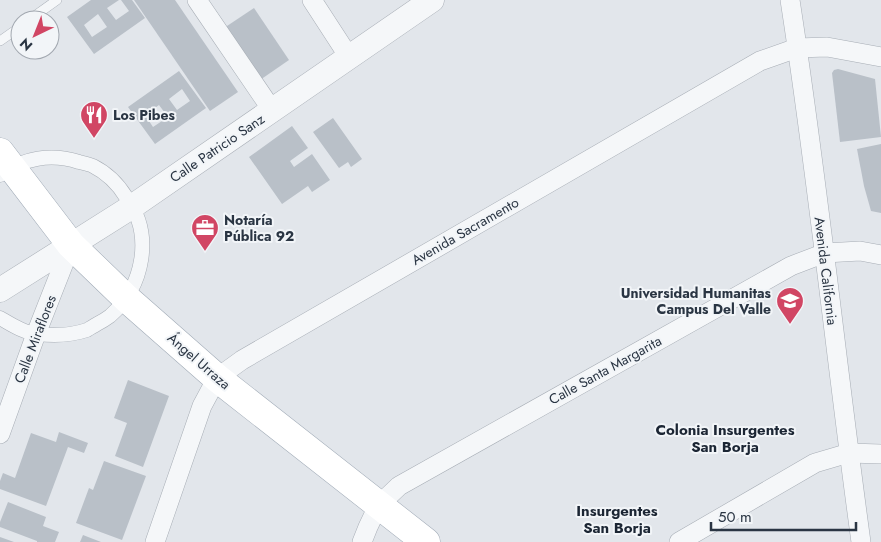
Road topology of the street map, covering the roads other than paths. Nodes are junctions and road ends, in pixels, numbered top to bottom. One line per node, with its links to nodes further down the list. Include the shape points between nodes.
1 (57, 0): 6 (lane)
2 (197, 0): 10 (street)
3 (312, 0): 8 (street)
4 (790, 0): 7 (street, Avenida California)
5 (423, 2): 8 (street, Calle Patricio Sanz)
6 (43, 10)
7 (797, 48): 9 (street, Avenida Sacramento, via 826,47); 14 (street, Avenida California); 20 (street, Avenida Sacramento, via 760,61 242,360)
8 (349, 57): 10 (street, Calle Patricio Sanz)
9 (881, 57)
10 (272, 110): 12 (street, Calle Patricio Sanz)
11 (4, 165): 12 (street, via 38,158 66,158 93,166 116,182); 13 (main road, Ángel Urraza)
12 (133, 206): 13 (street, Calle Patricio Sanz); 17 (street, via 141,229 143,253 138,277)
13 (71, 245): 16 (street, Calle Patricio Sanz); 17 (main road, Ángel Urraza); 19 (street, Calle Miraflores)
14 (824, 253): 15 (street, Calle Santa Margarita, via 860,251); 22 (street, Avenida California); 24 (street, Calle Santa Margarita, via 791,266 399,486)
15 (881, 255)
16 (0, 290)
17 (126, 298): 19 (street, via 109,317 87,330 62,335); 20 (main road, Ángel Urraza)
18 (0, 318): 19 (street, via 16,328)
19 (36, 334): 21 (street, Calle Miraflores)
20 (218, 378): 24 (main road, Ángel Urraza); 25 (street, Avenida Sacramento, via 202,406)
21 (0, 434)
22 (849, 453): 23 (street); 28 (street, via 815,462); 29 (street, Avenida California)
23 (881, 454)
24 (378, 506): 26 (street, Calle Santa Margarita); 27 (main road, Ángel Urraza)
25 (155, 542)
26 (362, 542)
27 (426, 542)
28 (679, 542)
29 (861, 542)

